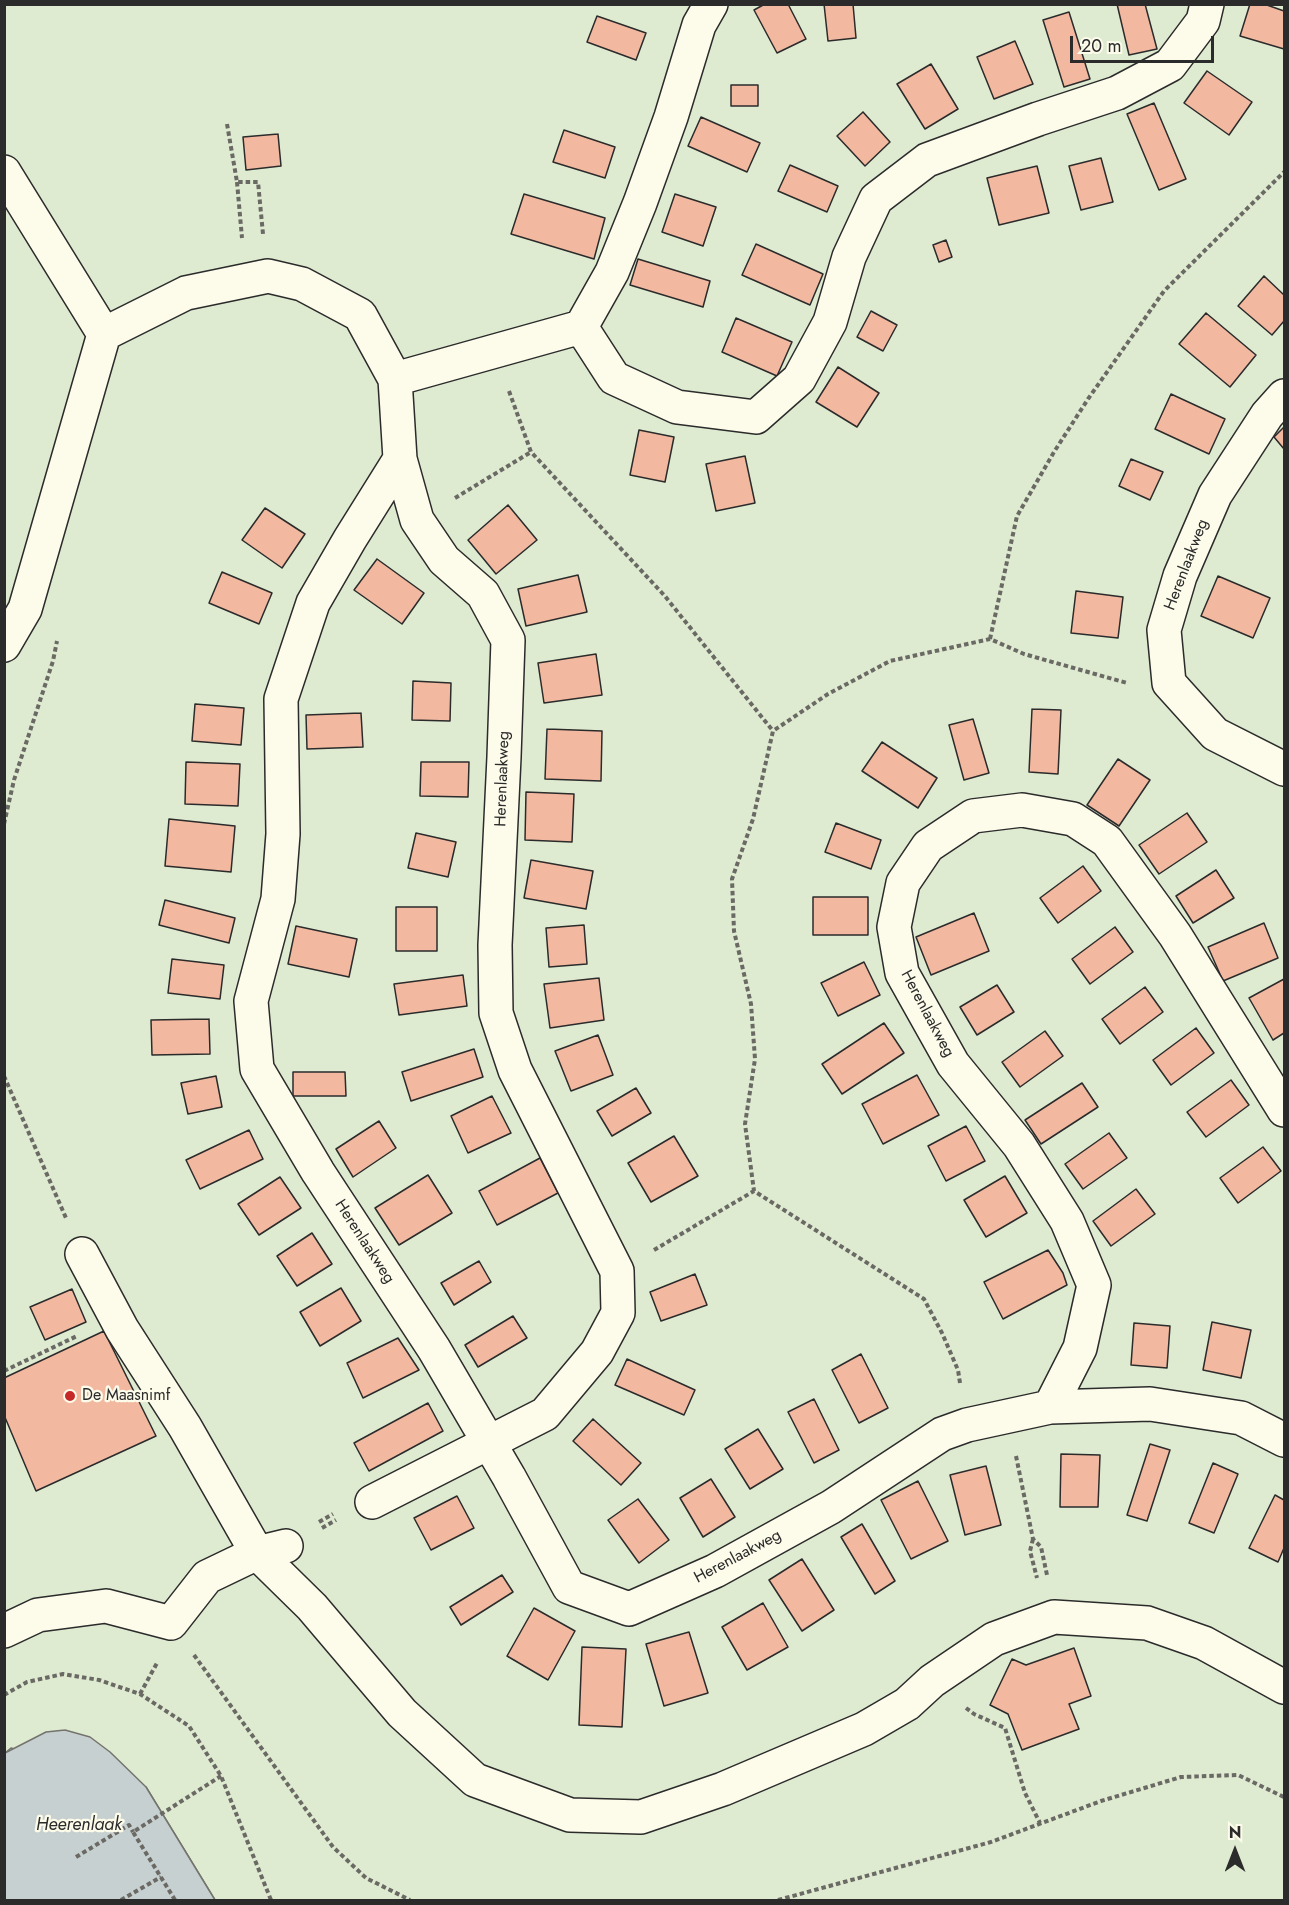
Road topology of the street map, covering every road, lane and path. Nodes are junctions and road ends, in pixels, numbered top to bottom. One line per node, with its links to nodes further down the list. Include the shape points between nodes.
1 (711, 4): 9 (lane, via 699,25 640,203 612,272)
2 (1207, 4): 9 (lane, via 1203,21 1170,65 1117,93 927,160 876,199 849,257 830,322 799,379 756,417 677,407 614,378)
3 (227, 124): 6 (path)
4 (4, 172): 10 (lane)
5 (1284, 172): 17 (path, via 1164,291 1054,452 1017,516)
6 (237, 182): 7 (path); 8 (path, via 258,182)
7 (242, 239)
8 (268, 276): 10 (lane, Herenlaakweg, via 186,293); 12 (lane, Herenlaakweg, via 302,284 360,315)
9 (581, 327): 11 (lane)
10 (104, 334): 18 (lane, via 25,609)
11 (495, 351): 12 (lane); 14 (path)
12 (394, 379): 15 (lane, Herenlaakweg)
13 (1284, 396): 19 (lane, Herenlaakweg, via 1215,495 1180,576 1164,630)
14 (531, 452): 16 (path); 20 (path, via 664,595)
15 (400, 459): 16 (lane, Herenlaakweg); 33 (lane, Herenlaakweg, via 313,603 280,699 283,834 278,898 251,1001 257,1069 318,1173 434,1349)
16 (417, 520): 26 (lane, Herenlaakweg, via 444,560 483,594 507,640 495,945 496,1013 515,1070)
17 (990, 639): 19 (path, via 1024,654 1136,686); 20 (path, via 890,661 828,694)
18 (4, 645)
19 (1169, 683): 21 (lane, via 1215,734)
20 (773, 731): 24 (path, via 753,819 732,879 735,931 751,1004 755,1059 745,1124)
21 (1284, 769)
22 (4, 1076): 25 (path)
23 (1284, 1110): 29 (lane, Herenlaakweg, via 1175,935 1107,841 1073,819 1022,810 973,816 928,846 903,882 894,927 902,973 953,1064 1019,1145 1067,1221 1094,1285 1080,1348)
24 (754, 1191): 26 (path); 31 (path, via 924,1299 958,1370)
25 (82, 1254): 27 (lane)
26 (617, 1271): 33 (lane, Herenlaakweg, via 618,1313 597,1352 545,1414)
27 (116, 1317): 28 (path); 36 (lane, via 185,1427)
28 (4, 1371)
29 (1050, 1407): 30 (lane, Herenlaakweg); 32 (lane, Herenlaakweg, via 1150,1404 1241,1418)
30 (1008, 1417): 31 (lane, Herenlaakweg); 35 (path, via 1033,1539)
31 (967, 1425): 33 (lane, Herenlaakweg, via 942,1434 831,1507 715,1571 629,1609 569,1587)
32 (1284, 1440)
33 (487, 1442): 34 (lane, Herenlaakweg)
34 (375, 1500): 36 (path, via 365,1498)
35 (1041, 1547)
36 (271, 1549): 37 (lane, via 207,1577); 39 (lane, via 312,1608 402,1713 475,1780 570,1815 641,1816 723,1789 864,1729 908,1704)
37 (171, 1623): 38 (lane, via 106,1606 38,1616); 51 (path, via 333,1847 366,1878)
38 (4, 1631)
39 (932, 1681): 40 (lane, via 994,1639 1054,1617 1147,1623 1204,1643); 44 (path, via 974,1714 1005,1728 1026,1792)
40 (1284, 1687)
41 (4, 1695): 42 (path, via 27,1682 63,1674 99,1680 140,1694 189,1726)
42 (221, 1776): 45 (path); 50 (path)
43 (1284, 1797): 44 (path, via 1238,1775 1181,1776)
44 (1041, 1823): 52 (path, via 991,1842)
45 (133, 1832): 46 (path, via 129,1825); 47 (path)
46 (76, 1857)
47 (160, 1877): 48 (path); 49 (path)
48 (121, 1900)
49 (175, 1900)
50 (271, 1900)
51 (410, 1900)
52 (777, 1900)

